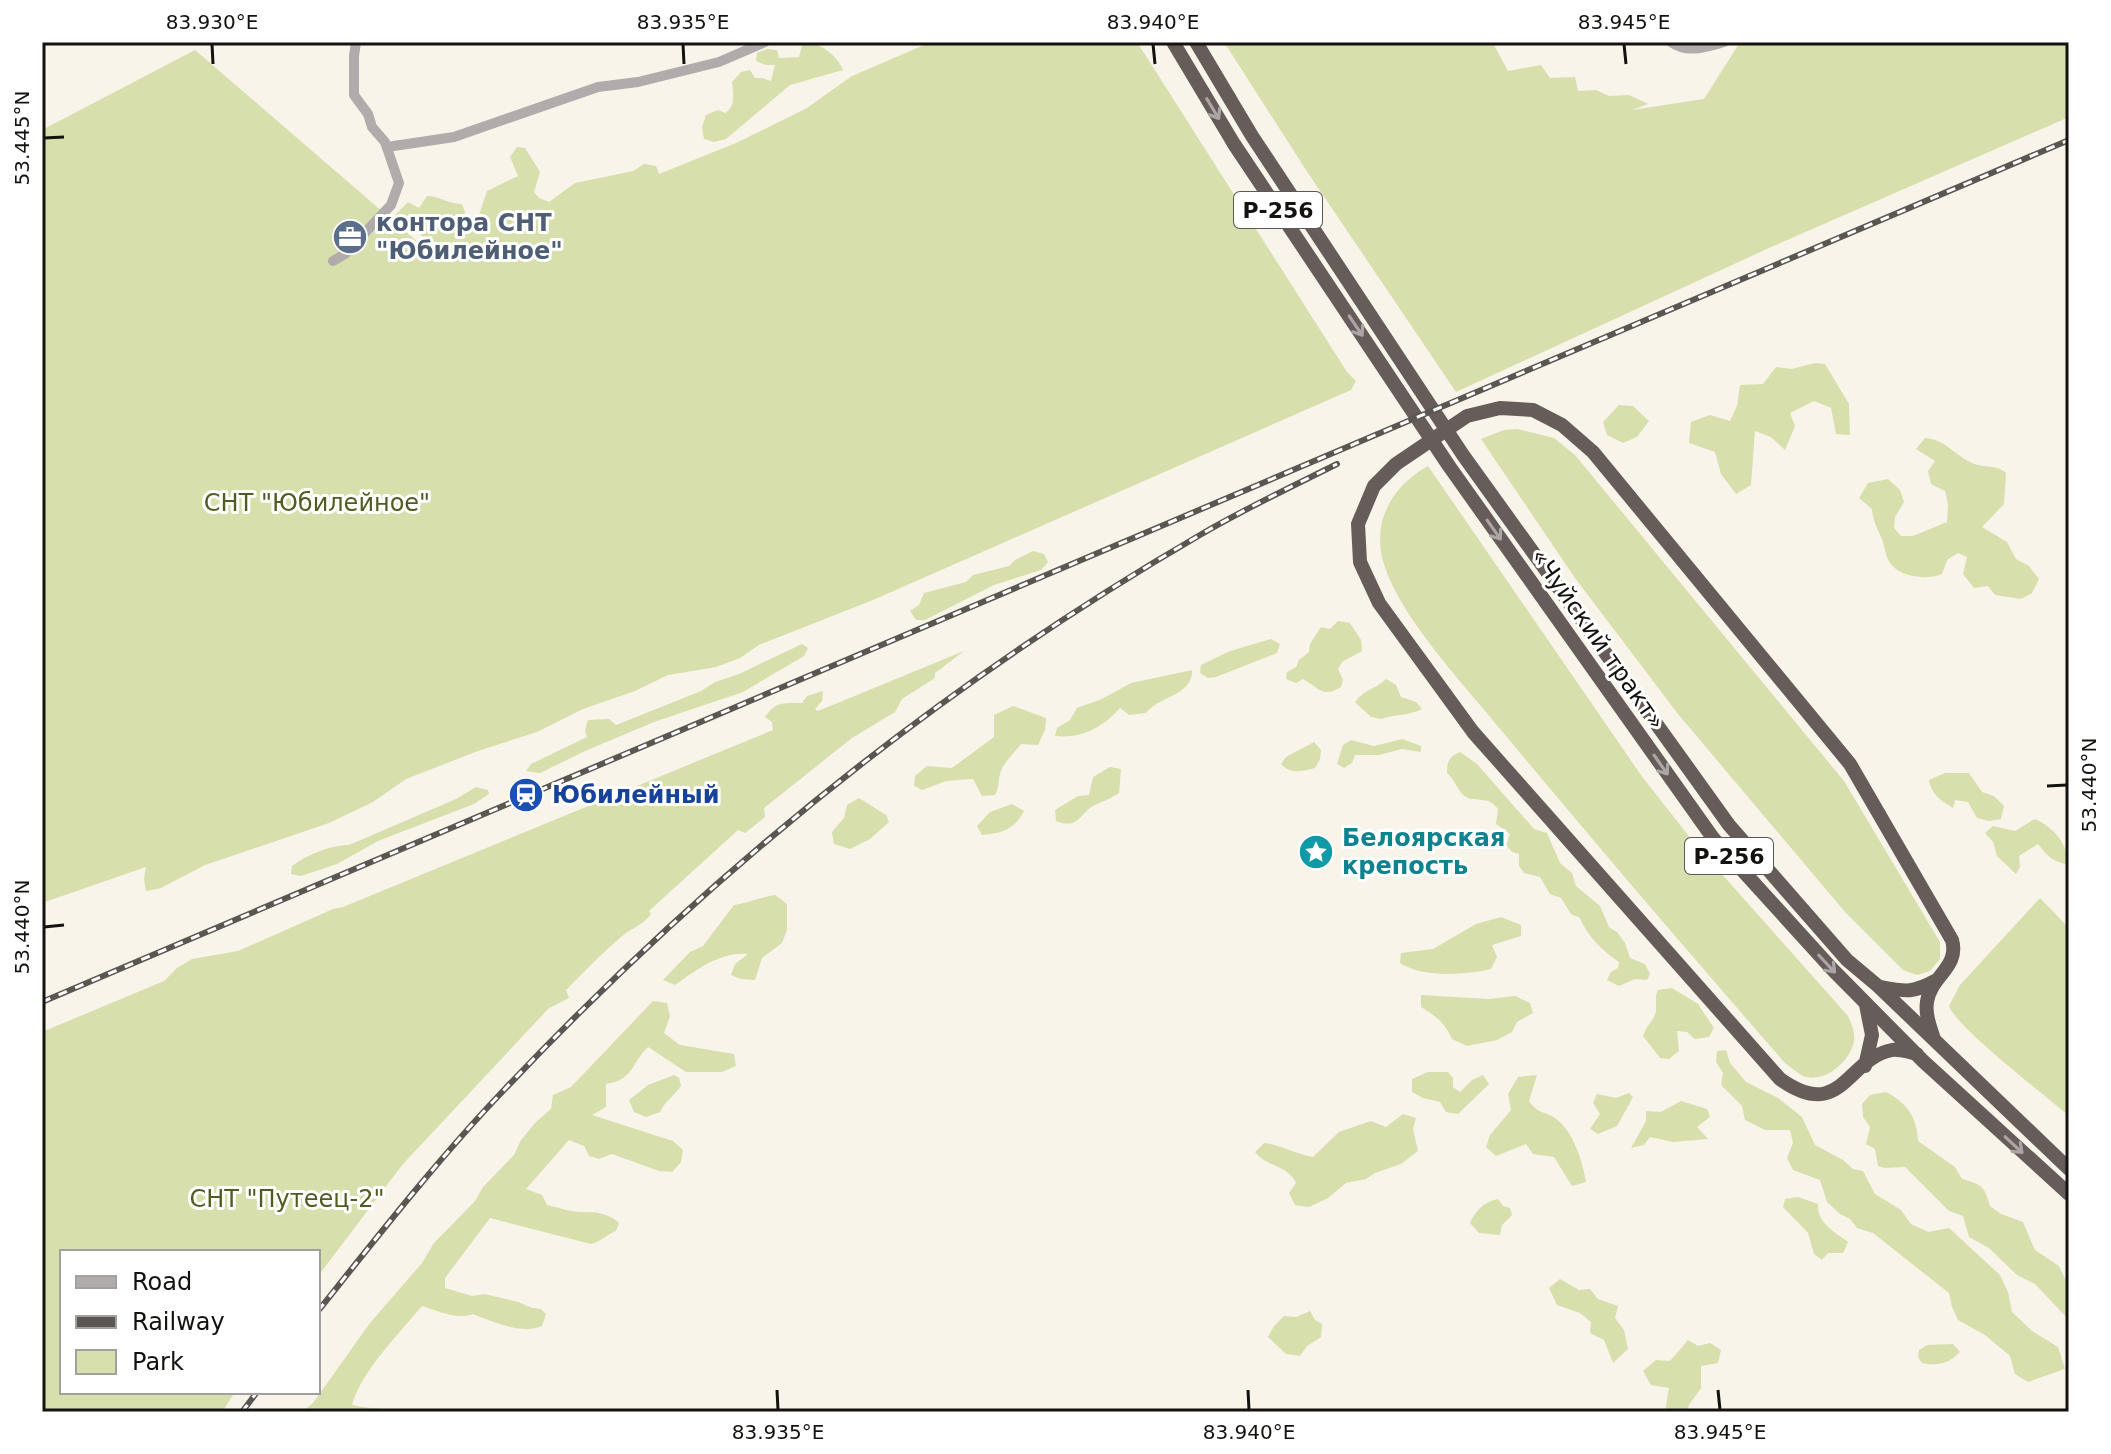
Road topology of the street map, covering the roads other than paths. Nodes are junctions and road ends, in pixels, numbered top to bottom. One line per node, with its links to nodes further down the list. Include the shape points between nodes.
1 (356, 42): 7 (street, via 354,95)
2 (765, 42): 7 (street, via 719,62 598,87 454,137)
3 (1173, 42): 11 (highway, «Чуйский тракт» / Р-256, one-way to 11, via 1234,144 1449,466 1713,838)
4 (1196, 42): 10 (highway, «Чуйский тракт» / Р-256, via 1252,136 1463,455 1729,825 1847,960)
5 (1671, 42): 6 (street, via 1696,49)
6 (1724, 42)
7 (387, 147): 8 (street, via 399,183 391,205)
8 (333, 261)
9 (1937, 980): 10 (highway, via 1917,991); 12 (highway, via 1927,1003); 14 (highway, via 1953,959 1952,940 1850,764 1593,452 1548,416 1500,408 1467,416 1382,477 1358,524 1360,562 1379,603 1473,732 1780,1079 1798,1092 1819,1094 1834,1090)
10 (1878, 986): 12 (highway, «Чуйский тракт» / Р-256)
11 (1866, 1003): 13 (highway, «Чуйский тракт» / Р-256); 14 (highway, via 1872,1035)
12 (1934, 1039): 15 (highway, «Чуйский тракт» / Р-256)
13 (1917, 1054): 14 (highway, via 1889,1051); 16 (highway, «Чуйский тракт» / Р-256, one-way to 16)
14 (1865, 1066)
15 (2069, 1169)
16 (2069, 1194)

